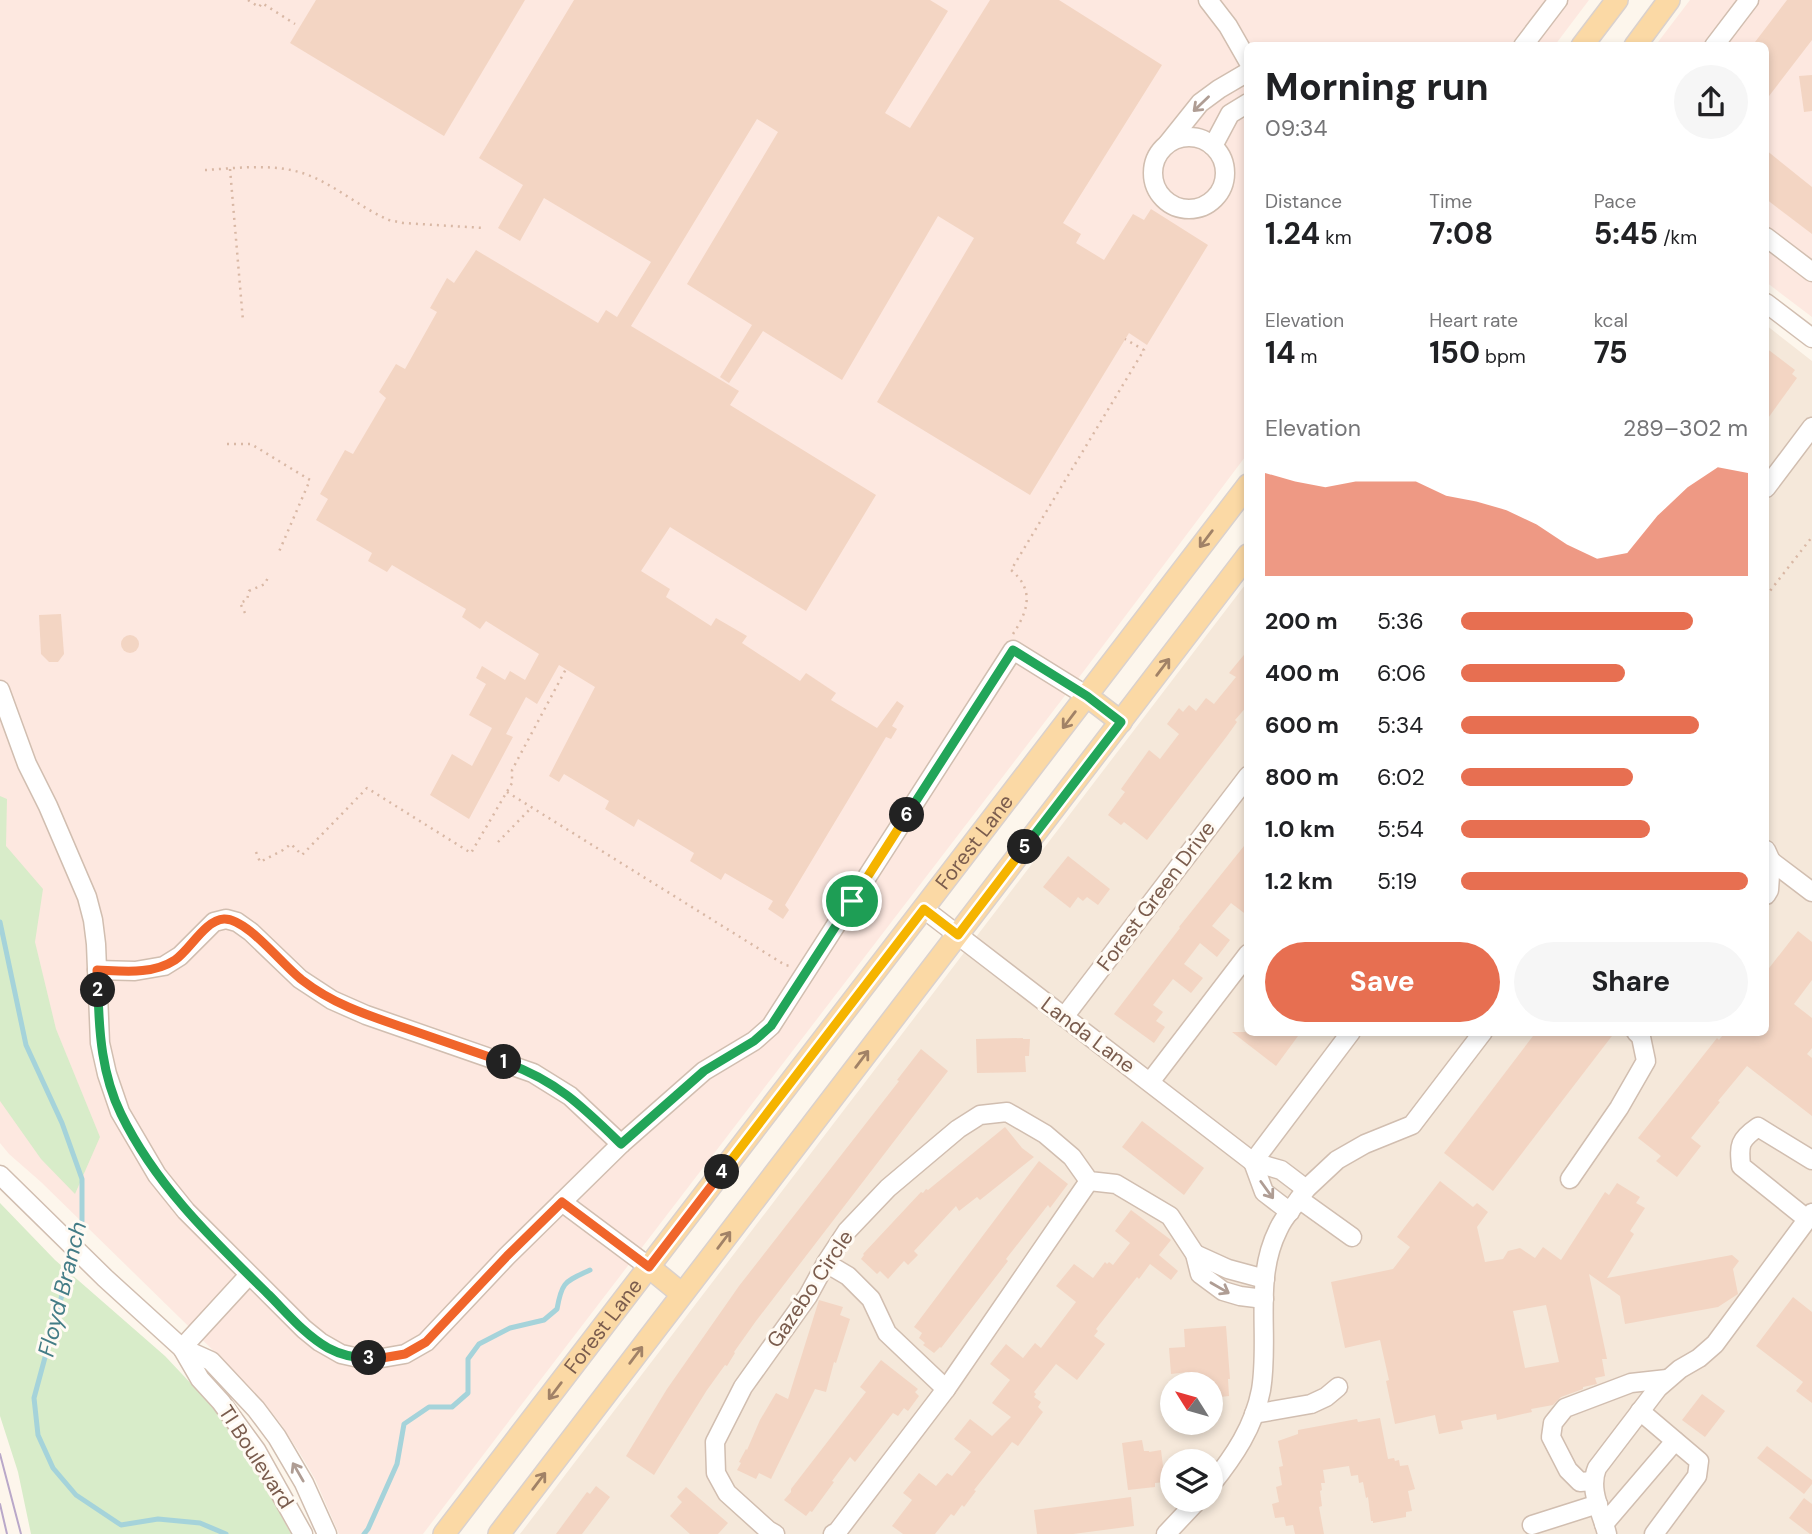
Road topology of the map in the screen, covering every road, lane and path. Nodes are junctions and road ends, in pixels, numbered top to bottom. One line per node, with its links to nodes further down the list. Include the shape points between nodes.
1 (248, 0): 7 (path, via 259,7 262,3)
2 (1208, 0): 12 (street)
3 (1558, 0): 8 (street)
4 (1616, 0): 9 (main road)
5 (1669, 0): 10 (main road)
6 (1749, 0): 11 (street)
7 (295, 24)
8 (1526, 42)
9 (1585, 42)
10 (1639, 42)
11 (1717, 42)
12 (1244, 54)
13 (1244, 74): 16 (street, one-way to 16, via 1200,103)
14 (1244, 105): 15 (street, via 1230,114)
15 (1213, 146): 16 (street, via 1182,138); 16 (street, via 1224,164 1224,184 1213,200 1186,209 1168,202 1156,187 1154,167)
16 (1164, 148)
17 (230, 169): 18 (path); 19 (path, via 267,167 306,174 396,222); 23 (path)
18 (205, 170)
19 (484, 228)
20 (1769, 239): 21 (street)
21 (1812, 272)
22 (1769, 305): 24 (street)
23 (243, 321)
24 (1812, 338)
25 (1125, 339): 36 (path, via 1144,350 1011,570 1022,582 1027,599 1024,617)
26 (1812, 428): 28 (street)
27 (228, 444): 31 (path, via 251,444 310,480)
28 (1769, 484)
29 (1244, 490): 39 (main road, Forest Lane, one-way to 39)
30 (1812, 537): 34 (path)
31 (278, 554)
32 (1244, 560): 40 (main road, Forest Lane, one-way to 32)
33 (269, 575): 35 (path, via 265,584 249,591 247,600 240,603)
34 (1769, 592)
35 (245, 613)
36 (1013, 634)
37 (566, 669): 42 (path, via 512,770)
38 (0, 690): 53 (street, via 27,764 83,885 93,920)
39 (1087, 696): 40 (main road); 49 (main road, Forest Lane, one-way to 49); 59 (street, via 1013,650 771,1026 704,1071)
40 (1121, 722): 50 (main road, Forest Lane)
41 (1244, 781): 54 (street, Forest Green Drive)
42 (507, 792): 43 (path); 45 (path, via 471,853 367,788 302,855 291,844 260,862)
43 (532, 807): 44 (path); 52 (path, via 785,965)
44 (498, 842)
45 (256, 852)
46 (1769, 855): 47 (street); 48 (street)
47 (1769, 890)
48 (1812, 892)
49 (924, 909): 50 (street, Landa Lane); 71 (main road, Forest Lane)
50 (958, 935): 54 (street, Landa Lane); 74 (main road, Forest Lane, one-way to 50)
51 (1244, 959): 58 (street)
52 (796, 965)
53 (97, 970): 59 (street, via 164,966 214,922 237,922 300,979 332,1000 533,1073 570,1096); 72 (street, via 100,1043 120,1112 166,1187)
54 (1064, 1017): 58 (street, Landa Lane)
55 (1348, 1036): 61 (street)
56 (1480, 1036): 65 (street, via 1412,1125 1337,1160)
57 (1640, 1036): 63 (street, via 1646,1061)
58 (1150, 1082): 61 (street, Landa Lane)
59 (621, 1144): 66 (street)
60 (1812, 1160): 67 (street, via 1758,1127 1739,1147 1741,1166)
61 (1253, 1162): 65 (street, via 1280,1170); 65 (street, one-way to 65, via 1264,1192)
62 (0, 1175): 76 (street, TI Boulevard)
63 (1570, 1179)
64 (1089, 1181): 69 (street, via 1116,1184 1170,1216); 70 (street, Gazebo Circle, via 1072,1157 1045,1135 1007,1112 980,1115 888,1188 847,1231); 79 (street)
65 (1298, 1200): 68 (street); 73 (street, via 1273,1243)
66 (562, 1202): 71 (street); 72 (street, via 435,1334 405,1354 371,1359 333,1350 304,1329)
67 (1810, 1216): 77 (street, via 1715,1344)
68 (1352, 1237)
69 (1195, 1254): 73 (street); 75 (street, one-way to 75, via 1200,1274 1223,1291)
70 (826, 1263): 79 (street, via 848,1276 871,1299 887,1333); 93 (street, Gazebo Circle, via 743,1387 715,1442 716,1473 727,1493)
71 (649, 1267): 74 (main road); 91 (main road, Forest Lane, one-way to 91)
72 (249, 1275): 76 (street)
73 (1265, 1279): 75 (street)
74 (682, 1294): 92 (main road, Forest Lane, one-way to 74)
75 (1264, 1299): 81 (street, via 1261,1390)
76 (183, 1348): 89 (street, TI Boulevard, via 200,1379 256,1450); 90 (street, TI Boulevard, one-way to 76, via 304,1483 256,1409 211,1361)
77 (1667, 1379): 80 (street); 84 (street, via 1632,1383 1565,1408 1553,1423 1551,1437 1568,1469 1580,1482)
78 (1338, 1387): 81 (street, via 1311,1404)
79 (946, 1390): 94 (street)
80 (1640, 1411): 82 (street); 84 (street, via 1597,1468)
81 (1254, 1413): 83 (street, via 1240,1447)
82 (1675, 1441): 88 (street); 96 (street, via 1699,1461 1698,1476)
83 (1223, 1469)
84 (1593, 1482): 85 (street)
85 (1598, 1504): 87 (street); 88 (street)
86 (1187, 1512): 95 (street)
87 (1532, 1525)
88 (1605, 1529)
89 (303, 1534)
90 (327, 1534)
91 (444, 1534)
92 (499, 1534)
93 (775, 1534)
94 (833, 1534)
95 (1166, 1534)
96 (1654, 1534)

